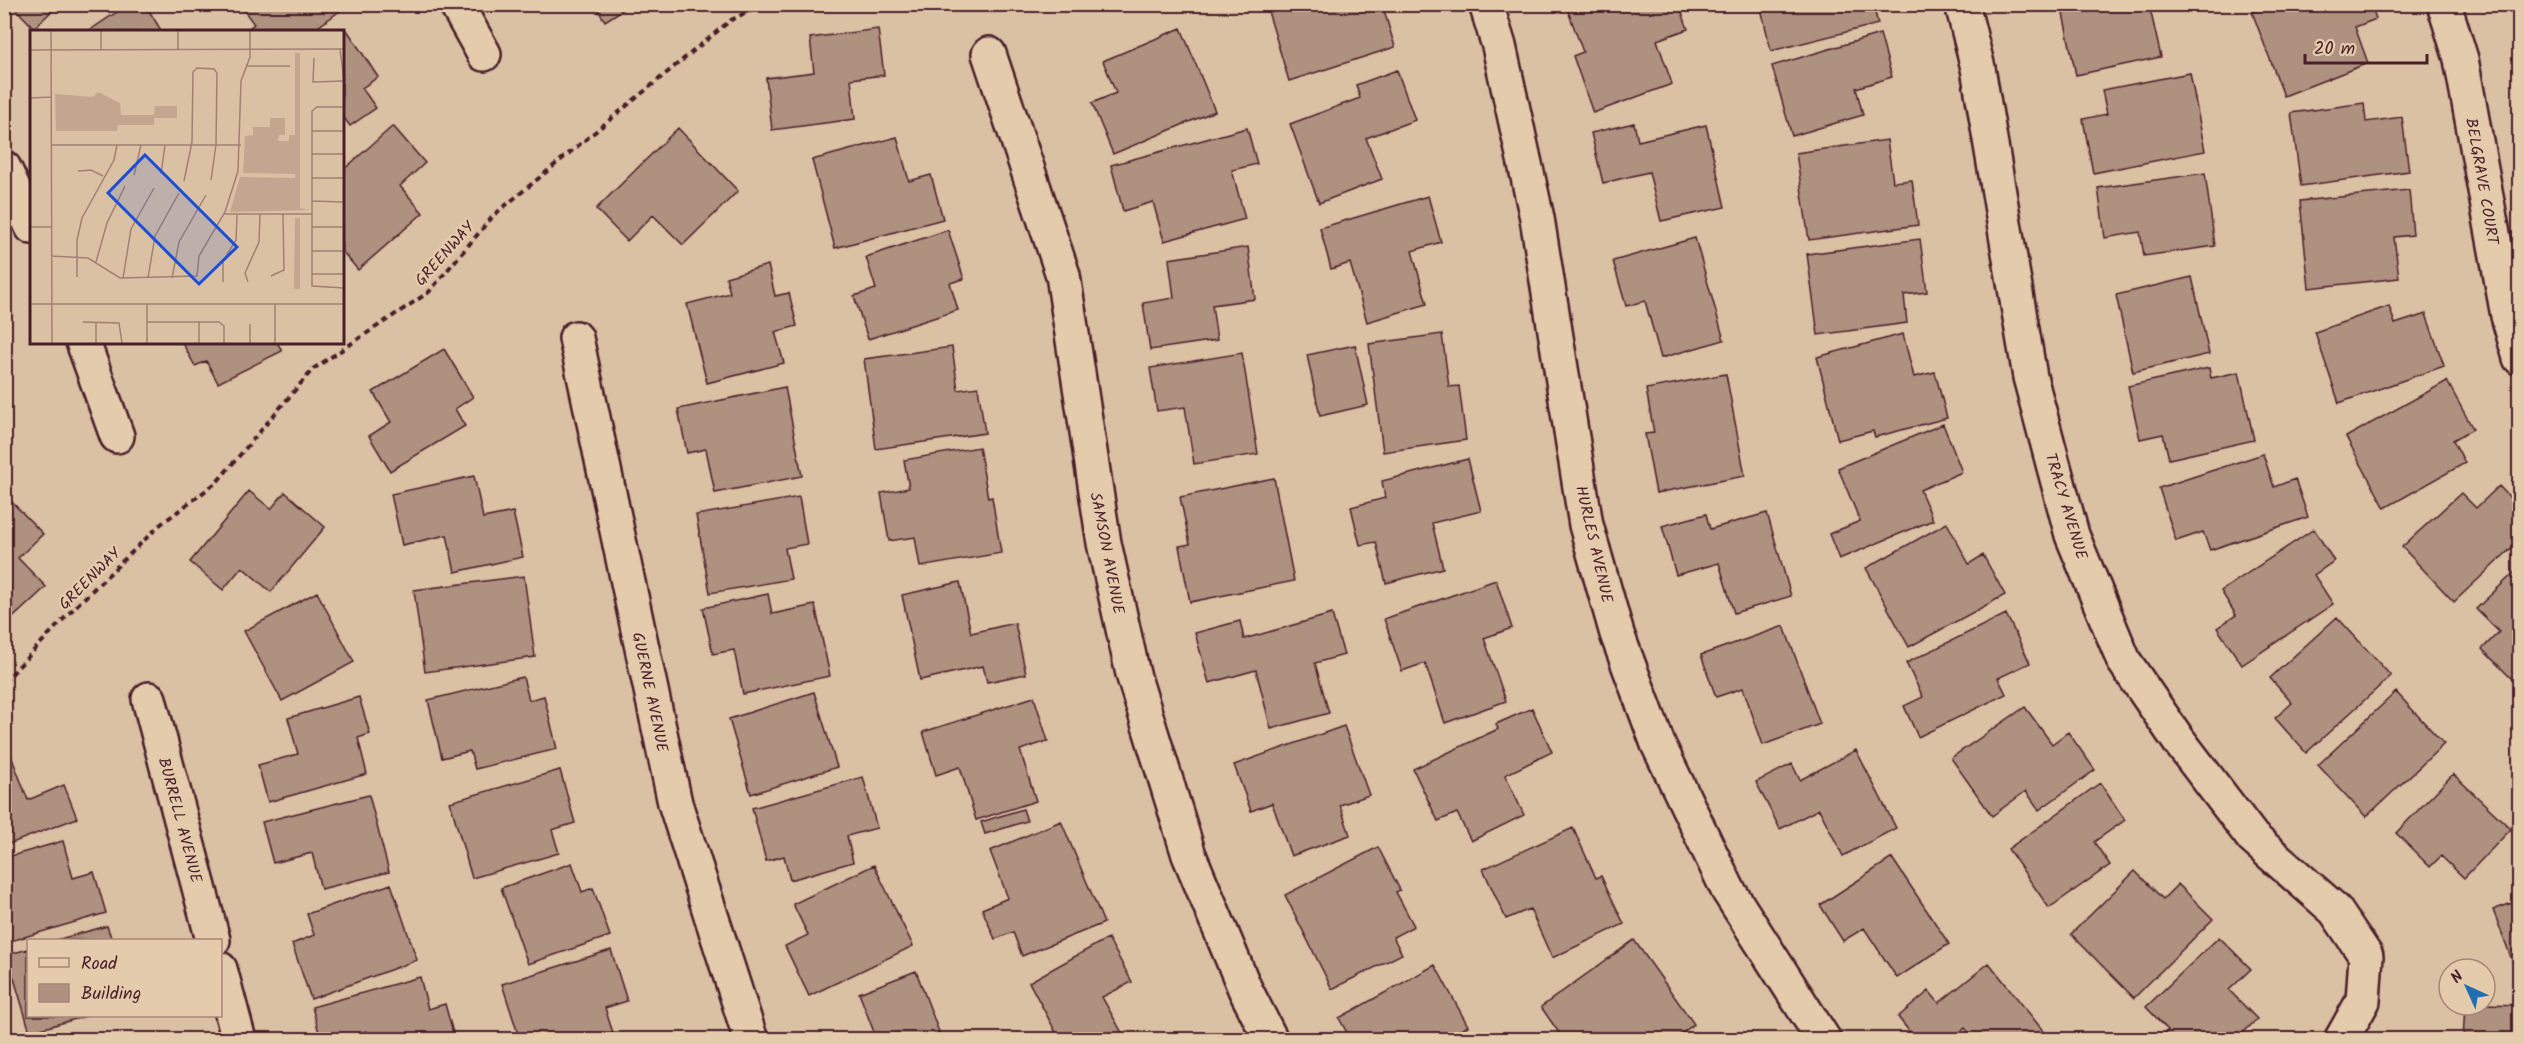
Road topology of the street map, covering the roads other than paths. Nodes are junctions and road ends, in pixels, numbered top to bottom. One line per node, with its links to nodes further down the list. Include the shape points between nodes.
1 (456, 4): 5 (street)
2 (1486, 4): 19 (street, HURLES AVENUE, via 1537,218 1586,525 1617,634 1658,744 1728,890)
3 (1962, 4): 20 (street, TRACY AVENUE, via 1978,68 2031,376 2072,535 2124,661 2179,741 2253,838 2335,910 2366,956 2363,1001)
4 (2444, 4): 11 (street, BELGRAVE COURT, via 2461,59 2508,316)
5 (484, 54)
6 (989, 54): 18 (street, SAMSON AVENUE, via 1062,275 1104,543 1133,674 1189,855 1245,989)
7 (4, 168): 8 (street)
8 (30, 223)
9 (576, 338): 17 (street, GUERNE AVENUE, via 675,803)
10 (84, 344): 12 (street)
11 (2520, 358)
12 (117, 436)
13 (149, 699): 14 (street, BURRELL AVENUE)
14 (213, 939)
15 (222, 976): 16 (street)
16 (239, 1040)
17 (751, 1040)
18 (1271, 1040)
19 (1824, 1040)
20 (2341, 1040)

